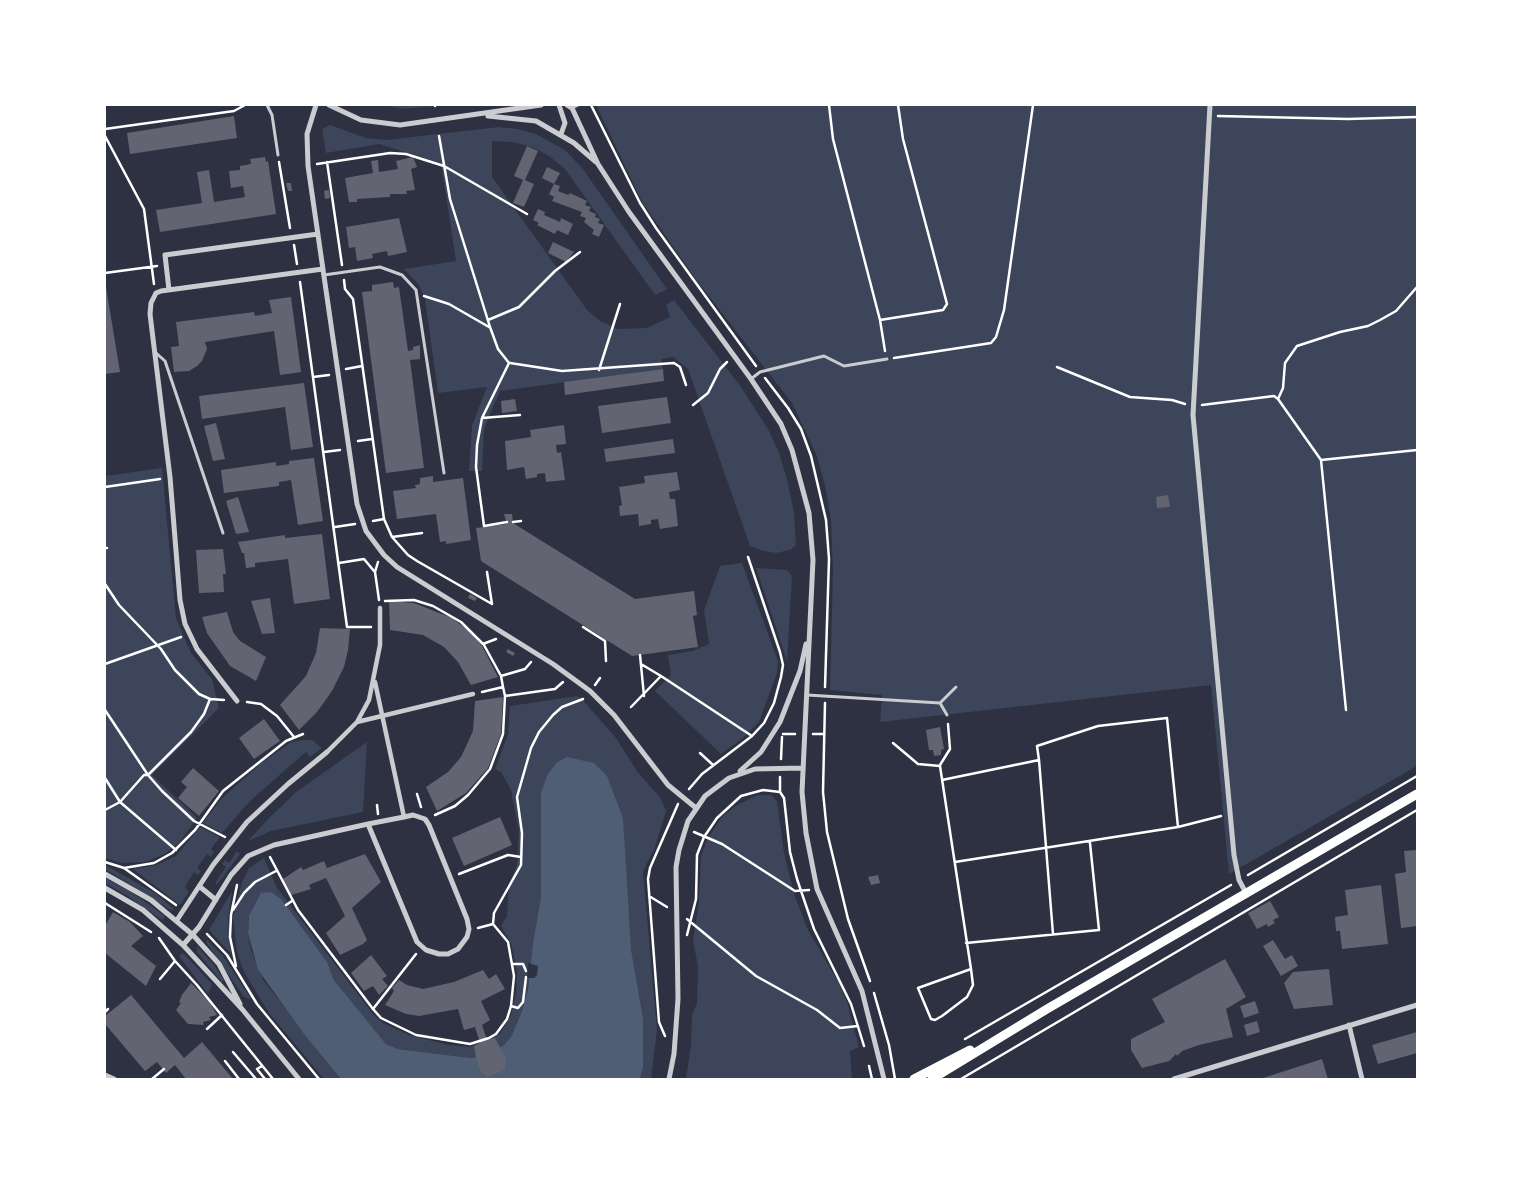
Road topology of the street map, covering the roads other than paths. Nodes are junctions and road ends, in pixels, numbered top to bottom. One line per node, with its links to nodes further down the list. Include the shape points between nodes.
1 (267, 105): 11 (lane, via 272,115)
2 (316, 105): 13 (street, via 307,134 307,150)
3 (329, 105): 9 (street, via 350,116 388,125)
4 (541, 105): 9 (street)
5 (559, 105): 10 (street, via 565,123)
6 (578, 105): 8 (lane)
7 (1210, 105): 42 (street, via 1193,406 1234,855 1239,880)
8 (570, 106): 12 (street)
9 (477, 116): 10 (street, via 536,121)
10 (561, 134): 12 (street)
11 (278, 155)
12 (598, 164): 18 (street, via 629,212)
13 (318, 234): 14 (street); 15 (street, via 165,256)
14 (324, 272): 15 (street); 19 (lane, via 380,267 408,280 418,294); 36 (street, via 359,513 370,538 403,571 590,691 614,715 661,777)
15 (169, 290): 16 (street, via 156,294 150,314)
16 (156, 353): 20 (lane, via 165,360); 27 (street, via 180,600 188,634)
17 (887, 359): 18 (lane, via 844,366 824,356 760,372)
18 (751, 379): 22 (street, via 781,424 801,476 809,513 813,560)
19 (444, 473)
20 (224, 533)
21 (380, 608): 23 (street, via 380,645)
22 (809, 631): 26 (street); 34 (street, via 800,671 780,722 761,752)
23 (374, 681): 30 (street); 31 (street)
24 (956, 687): 28 (lane)
25 (474, 694): 30 (street)
26 (806, 695): 28 (lane); 33 (street)
27 (237, 701)
28 (940, 703): 29 (lane)
29 (947, 715)
30 (382, 716): 31 (street); 37 (street)
31 (356, 722): 32 (street)
32 (327, 752): 40 (street, via 275,795 230,842)
33 (803, 768): 34 (street, via 755,769); 55 (street, via 806,833 817,889 862,990)
34 (729, 778): 36 (street, via 712,790)
35 (1417, 794): 42 (main road)
36 (696, 808): 54 (street, via 685,829 676,867 678,999)
37 (404, 817): 38 (street); 38 (street, via 413,815 425,819 451,878 469,929 462,945 454,952 439,954 422,947 413,936)
38 (368, 824): 43 (street, via 257,851 240,864)
39 (105, 874): 44 (street, via 132,888)
40 (199, 886): 43 (street); 44 (street)
41 (105, 888): 46 (street, via 143,910)
42 (1246, 893): 49 (main road)
43 (216, 900): 45 (street)
44 (177, 920): 45 (street)
45 (193, 934): 46 (street); 48 (street, via 219,964)
46 (183, 945): 48 (street)
47 (1417, 1005): 50 (street)
48 (242, 1009): 53 (street)
49 (1047, 1009): 56 (main road); 57 (main road)
50 (1349, 1026): 58 (street); 59 (street)
51 (105, 1075): 52 (street)
52 (114, 1079)
53 (299, 1079)
54 (669, 1079)
55 (884, 1079)
56 (914, 1079)
57 (932, 1079)
58 (1174, 1079)
59 (1362, 1079)

